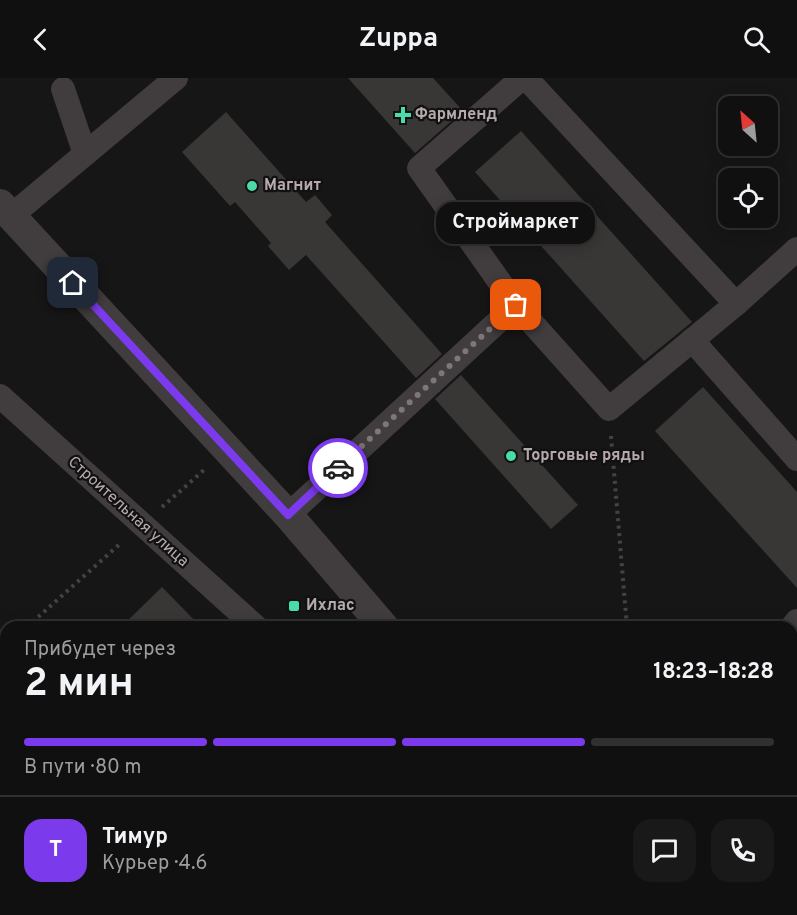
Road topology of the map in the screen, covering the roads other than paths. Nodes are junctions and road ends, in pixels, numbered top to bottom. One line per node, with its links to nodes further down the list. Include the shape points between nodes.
1 (176, 78): 4 (street)
2 (524, 78): 7 (street); 8 (street, via 419,168)
3 (63, 89): 4 (street)
4 (86, 154): 5 (street)
5 (6, 210): 12 (street)
6 (797, 249): 7 (street)
7 (736, 304): 9 (street)
8 (516, 305): 9 (street, via 609,409); 12 (street)
9 (692, 340): 11 (street)
10 (0, 396): 13 (street, Строительная улица)
11 (797, 459)
12 (288, 515): 14 (street)
13 (249, 621)
14 (379, 621)

